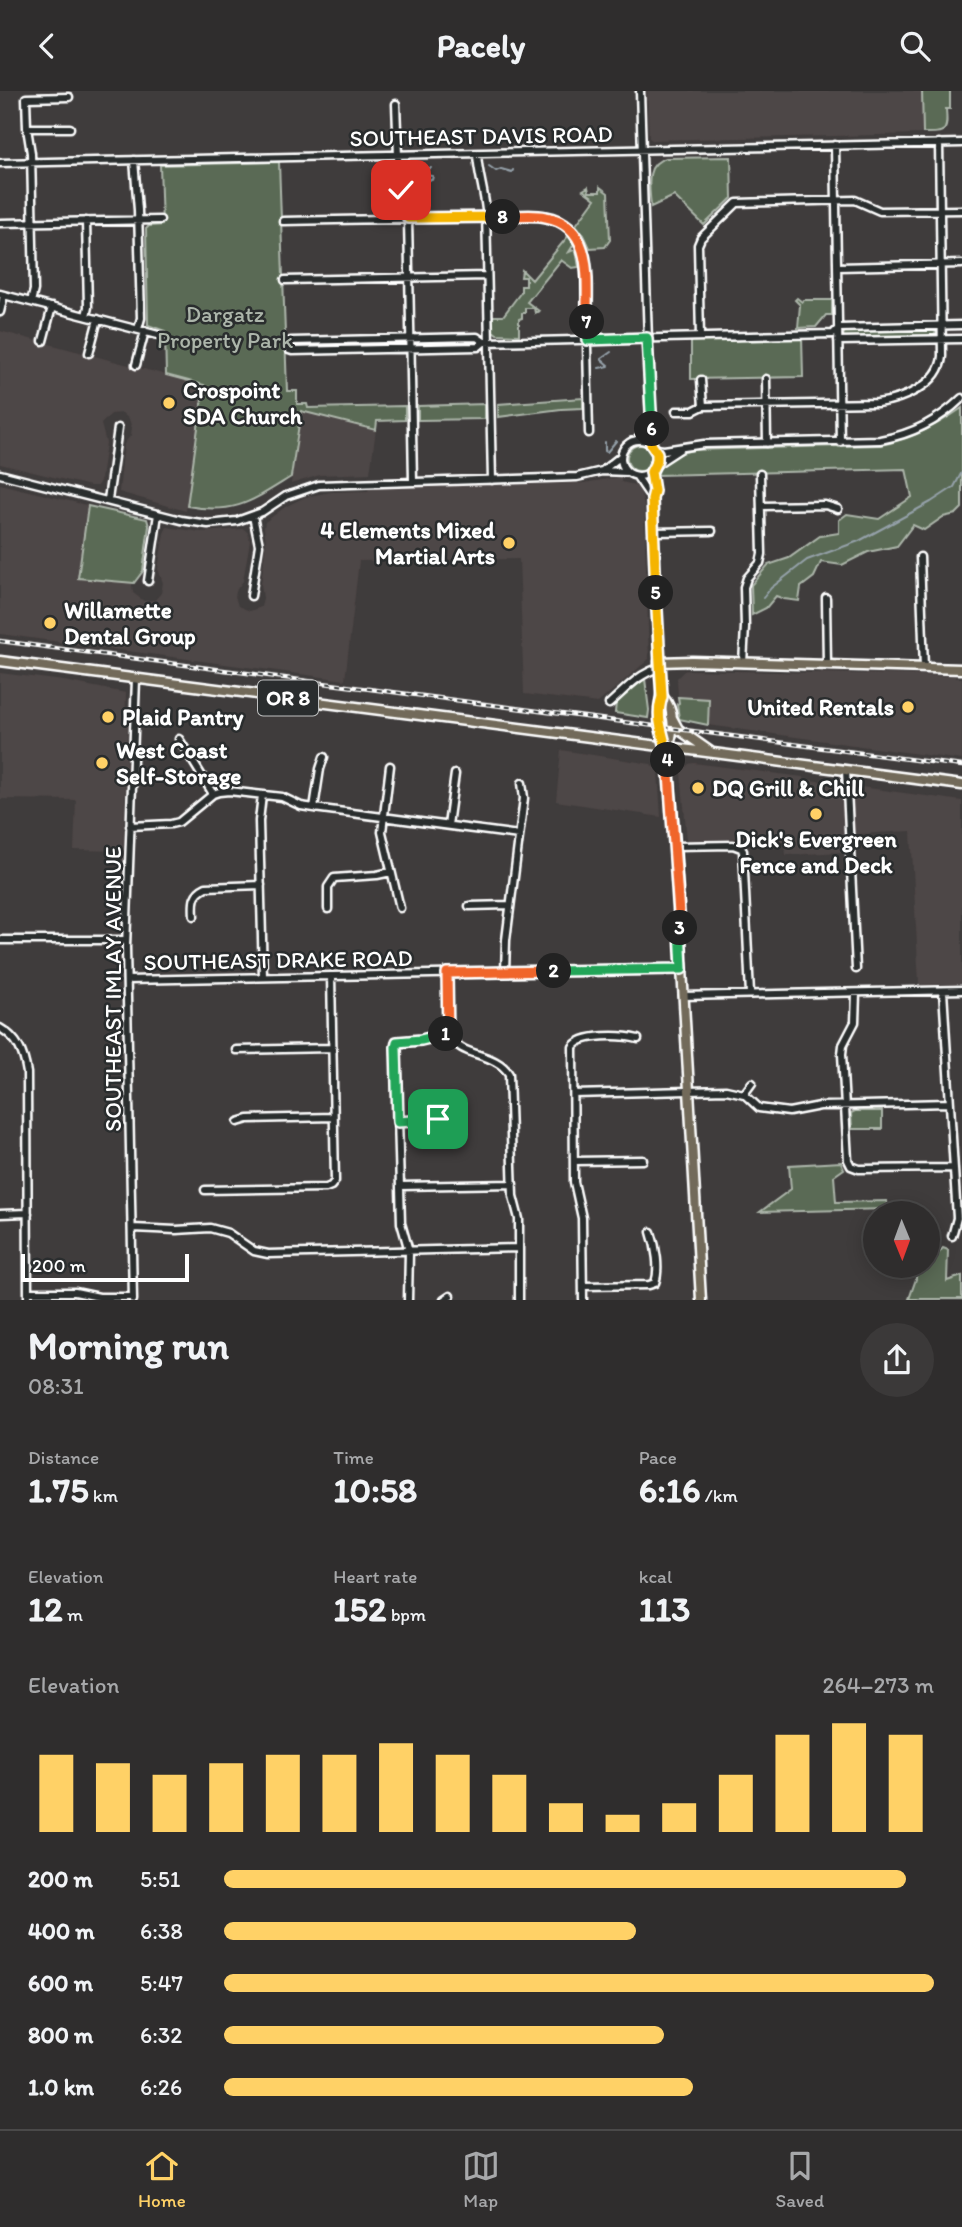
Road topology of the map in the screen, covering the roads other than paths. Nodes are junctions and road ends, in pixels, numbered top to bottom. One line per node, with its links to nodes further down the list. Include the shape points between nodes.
1 (640, 91): 9 (street)
2 (69, 97): 4 (street, via 26,98)
3 (396, 104): 11 (street)
4 (27, 128): 5 (street); 14 (street)
5 (70, 128)
6 (939, 143): 7 (street, SOUTHEAST DAVIS ROAD); 8 (street, SOUTHEAST DAVIS ROAD); 16 (street)
7 (962, 143)
8 (835, 145): 9 (street, SOUTHEAST DAVIS ROAD); 15 (street)
9 (642, 150): 10 (street, SOUTHEAST DAVIS ROAD); 46 (street)
10 (477, 153): 11 (street, SOUTHEAST DAVIS ROAD); 18 (street)
11 (397, 155): 12 (street, SOUTHEAST DAVIS ROAD); 19 (street)
12 (134, 160): 14 (street, SOUTHEAST DAVIS ROAD); 20 (street)
13 (0, 163): 14 (street, SOUTHEAST DAVIS ROAD)
14 (31, 163): 23 (street)
15 (837, 200): 16 (street, via 855,200 880,211); 28 (street); 44 (street, via 737,203 701,238 696,261)
16 (941, 210): 17 (street); 26 (street)
17 (962, 210)
18 (486, 217): 19 (street); 29 (street); 49 (street, via 546,216 575,233 585,257)
19 (408, 218): 24 (street); 30 (street)
20 (139, 220): 21 (street); 22 (street); 41 (street)
21 (160, 220)
22 (86, 221): 23 (street); 36 (street)
23 (32, 222): 25 (street); 33 (street)
24 (283, 222)
25 (0, 223)
26 (942, 264): 27 (street); 28 (street); 39 (street)
27 (962, 264)
28 (838, 267): 40 (street)
29 (487, 276): 30 (street); 51 (street)
30 (409, 278): 31 (street); 45 (street)
31 (285, 280)
32 (2, 294): 33 (street); 35 (street)
33 (31, 302): 34 (street)
34 (52, 307): 36 (street); 50 (street)
35 (0, 312)
36 (86, 316): 37 (street)
37 (98, 320): 41 (street); 54 (street)
38 (962, 325): 39 (street)
39 (943, 326): 40 (street); 47 (street)
40 (839, 328): 42 (street); 52 (street)
41 (142, 330): 43 (street); 55 (street)
42 (833, 334): 44 (street); 52 (street)
43 (163, 336)
44 (700, 337): 46 (street)
45 (410, 338): 51 (street, via 477,337); 53 (street); 53 (street, via 291,341 289,350)
46 (647, 338): 49 (street); 63 (street)
47 (942, 339): 48 (street); 52 (street); 59 (street, via 940,368 919,388 892,401)
48 (962, 339)
49 (588, 340): 51 (street); 65 (street)
50 (43, 341)
51 (486, 342): 53 (street, via 478,347); 79 (street)
52 (839, 342): 59 (street)
53 (410, 348): 80 (street)
54 (89, 353)
55 (136, 365)
56 (766, 379): 60 (street)
57 (701, 380): 61 (street)
58 (962, 398): 67 (street, via 934,421 908,434)
59 (839, 403): 60 (street); 67 (street)
60 (766, 405): 61 (street); 68 (street)
61 (703, 406): 62 (street)
62 (676, 411)
63 (650, 417): 66 (street); 69 (street)
64 (118, 428): 82 (street)
65 (589, 433)
66 (637, 440): 69 (street); 71 (street, via 625,446)
67 (840, 442): 68 (street)
68 (767, 443): 70 (street)
69 (653, 447): 70 (street); 72 (street)
70 (681, 448): 72 (street)
71 (621, 456): 73 (street); 74 (street)
72 (657, 464): 75 (street)
73 (601, 471): 74 (street); 79 (street, via 577,477)
74 (627, 472): 78 (street)
75 (651, 472): 78 (street); 81 (street)
76 (0, 474): 82 (street)
77 (760, 474): 83 (street)
78 (637, 477): 81 (street)
79 (492, 479): 80 (street)
80 (413, 481): 86 (street, via 319,485 286,496)
81 (652, 499): 87 (street)
82 (108, 500): 85 (street)
83 (761, 506): 84 (street); 94 (street, via 760,562 744,587)
84 (838, 509)
85 (158, 514): 86 (street, via 208,524); 90 (street)
86 (253, 516): 91 (street, via 258,545)
87 (654, 531): 88 (street); 95 (street)
88 (712, 531)
89 (920, 557): 97 (street)
90 (148, 581)
91 (251, 596)
92 (825, 598): 96 (street)
93 (0, 661): 99 (main road, OR 8)
94 (743, 663): 95 (main road); 96 (main road)
95 (659, 665): 100 (main road); 101 (street)
96 (827, 665): 97 (main road)
97 (924, 668): 98 (main road)
98 (962, 669)
99 (136, 679): 104 (main road, OR 8); 117 (street, SOUTHEAST IMLAY AVENUE)
100 (662, 697): 102 (main road); 104 (main road, via 660,734)
101 (609, 704)
102 (671, 716): 104 (main road, via 673,736); 105 (main road, via 682,732)
103 (179, 739): 112 (street)
104 (667, 748): 105 (main road, OR 8); 119 (main road)
105 (714, 754): 108 (main road, OR 8)
106 (324, 757): 114 (street)
107 (390, 766): 115 (street)
108 (846, 770): 111 (main road, OR 8); 130 (street)
109 (455, 774): 116 (street)
110 (522, 783): 118 (street)
111 (962, 785)
112 (213, 794): 113 (street); 117 (street, via 179,822)
113 (262, 795): 114 (street); 121 (street)
114 (314, 809): 115 (street)
115 (383, 817): 116 (street); 120 (street, via 383,842)
116 (448, 825): 118 (street)
117 (130, 826): 128 (street, SOUTHEAST IMLAY AVENUE)
118 (519, 835): 122 (street)
119 (675, 846): 129 (main road); 139 (street, via 733,845 743,851)
120 (391, 871): 124 (street); 125 (street, via 334,878 328,887)
121 (261, 885): 126 (street, via 199,890 194,897); 134 (street)
122 (510, 905): 123 (street); 131 (street)
123 (469, 906)
124 (400, 908)
125 (328, 909)
126 (194, 916)
127 (0, 940): 128 (street)
128 (126, 940): 135 (street, SOUTHEAST IMLAY AVENUE)
129 (682, 969): 131 (street, SOUTHEAST DRAKE ROAD); 140 (main road)
130 (856, 969)
131 (505, 972): 132 (street, SOUTHEAST DRAKE ROAD)
132 (447, 973): 133 (street, SOUTHEAST DRAKE ROAD); 142 (street)
133 (331, 976): 134 (street, SOUTHEAST DRAKE ROAD); 144 (street)
134 (262, 977): 135 (street, SOUTHEAST DRAKE ROAD)
135 (127, 980): 164 (street, SOUTHEAST IMLAY AVENUE)
136 (962, 990): 137 (street)
137 (943, 991): 138 (street); 150 (street)
138 (856, 993): 139 (street); 151 (street, via 855,1022 843,1045)
139 (750, 994): 140 (street)
140 (683, 996): 147 (main road)
141 (0, 1028): 162 (street, via 17,1042 26,1065)
142 (448, 1033): 155 (street, via 397,1042); 159 (street, via 460,1047 496,1061 509,1075)
143 (638, 1039): 148 (street, via 578,1041 573,1052)
144 (332, 1048): 145 (street); 153 (street)
145 (236, 1050)
146 (752, 1083): 149 (street)
147 (688, 1092): 148 (street); 149 (street); 175 (main road)
148 (573, 1094): 157 (street)
149 (744, 1094): 151 (street, via 766,1110 798,1112)
150 (950, 1103): 151 (street); 158 (street)
151 (844, 1106): 158 (street, via 851,1166)
152 (444, 1115): 155 (street, via 433,1121)
153 (333, 1117): 154 (street); 161 (street, via 335,1181 331,1186)
154 (237, 1122)
155 (398, 1122): 160 (street)
156 (643, 1160): 157 (street)
157 (575, 1161): 169 (street)
158 (954, 1168): 166 (street, via 957,1218)
159 (513, 1184): 160 (street); 167 (street)
160 (400, 1187): 168 (street, via 401,1231)
161 (205, 1190)
162 (28, 1213): 163 (street); 170 (street)
163 (0, 1214)
164 (132, 1228): 168 (street, via 211,1228 268,1254); 171 (street, SOUTHEAST IMLAY AVENUE)
165 (651, 1232): 169 (street, via 655,1283)
166 (951, 1236)
167 (519, 1248): 168 (street); 173 (street)
168 (408, 1251): 172 (street)
169 (583, 1286): 174 (street)
170 (28, 1296): 171 (street, via 75,1292)
171 (133, 1298)
172 (408, 1300)
173 (519, 1300)
174 (583, 1300)
175 (701, 1300)

